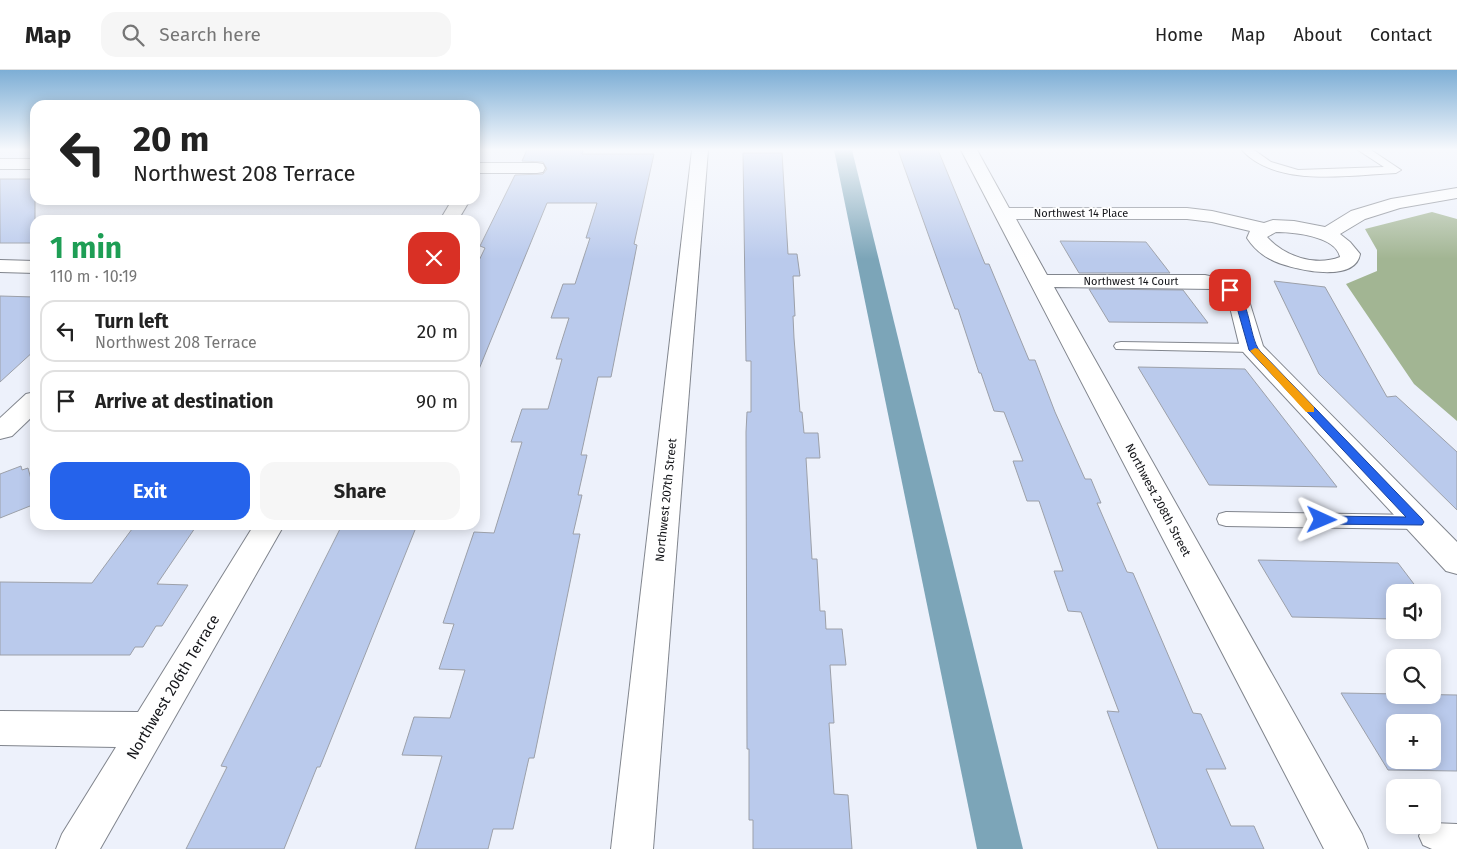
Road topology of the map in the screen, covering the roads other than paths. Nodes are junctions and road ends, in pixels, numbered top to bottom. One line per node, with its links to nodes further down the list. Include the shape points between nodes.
1 (696, 186): 21 (street, Northwest 207th Street)
2 (989, 186): 4 (street, Northwest 208th Street)
3 (1457, 194): 5 (street, via 1398,203 1366,212)
4 (1003, 213): 6 (street, Northwest 14 Place, via 1160,214); 9 (street, Northwest 208th Street)
5 (1326, 235): 6 (street, via 1298,227 1273,226); 6 (street, via 1346,247 1349,260 1331,266 1316,266 1283,258)
6 (1262, 237)
7 (0, 266): 8 (street)
8 (30, 267)
9 (1040, 281): 11 (street, Northwest 14 Court, via 1205,281 1221,284 1238,296); 22 (street, Northwest 208th Street)
10 (1121, 346): 11 (lane)
11 (1252, 348): 15 (street)
12 (30, 405): 13 (street)
13 (2, 430)
14 (1226, 519): 15 (lane)
15 (1418, 522): 17 (street)
16 (265, 530): 19 (street, Northwest 206th Terrace)
17 (1457, 562)
18 (0, 728): 19 (street)
19 (147, 730): 20 (street, Northwest 206th Terrace)
20 (77, 849)
21 (632, 849)
22 (1347, 849)

